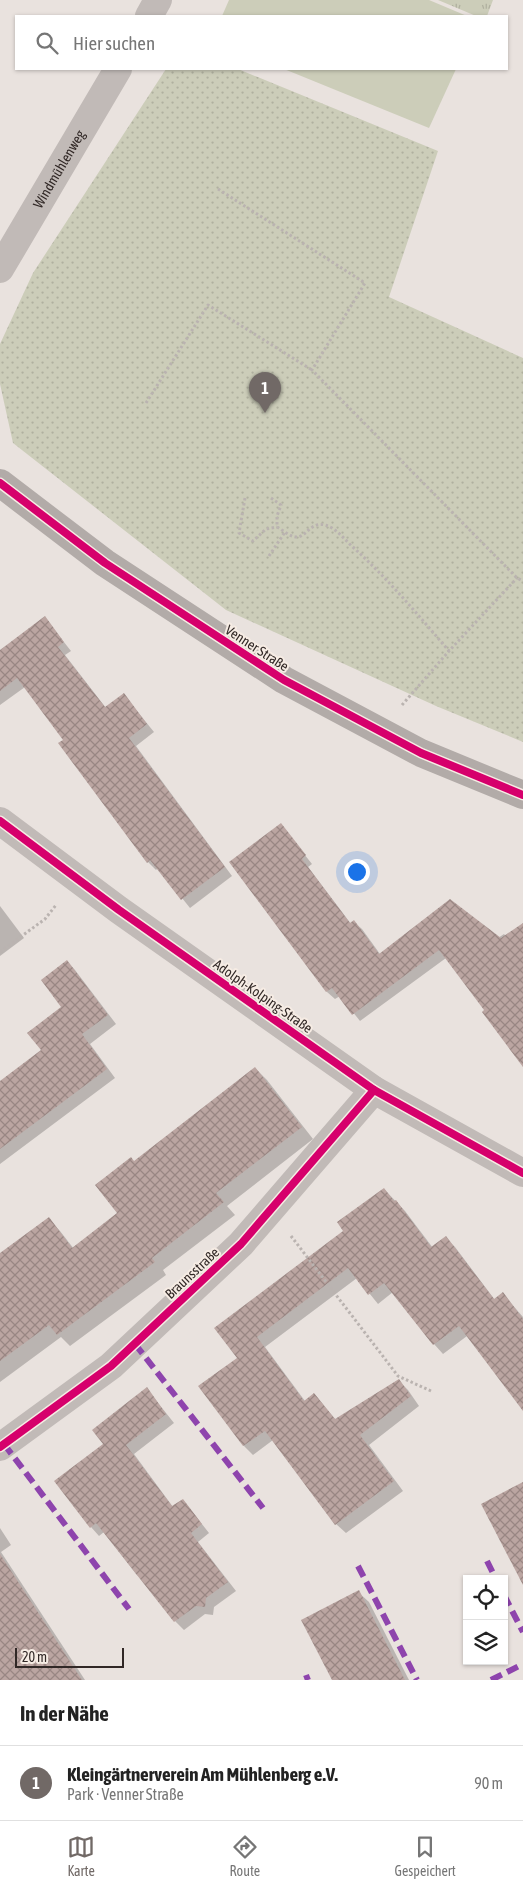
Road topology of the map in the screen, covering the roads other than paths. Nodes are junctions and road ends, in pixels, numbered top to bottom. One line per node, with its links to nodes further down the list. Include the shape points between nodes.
1 (158, 0): 2 (street)
2 (150, 15)
3 (117, 70): 4 (street, Windmühlenweg)
4 (0, 269)
5 (0, 483): 6 (street, Venner Straße, via 105,562 284,680 422,753)
6 (523, 795)
7 (0, 821): 8 (street, Adolph-Kolping-Straße)
8 (374, 1090): 9 (street, Adolph-Kolping-Straße); 10 (street, Braunsstraße, via 241,1244 111,1366)
9 (523, 1173)
10 (0, 1447)

